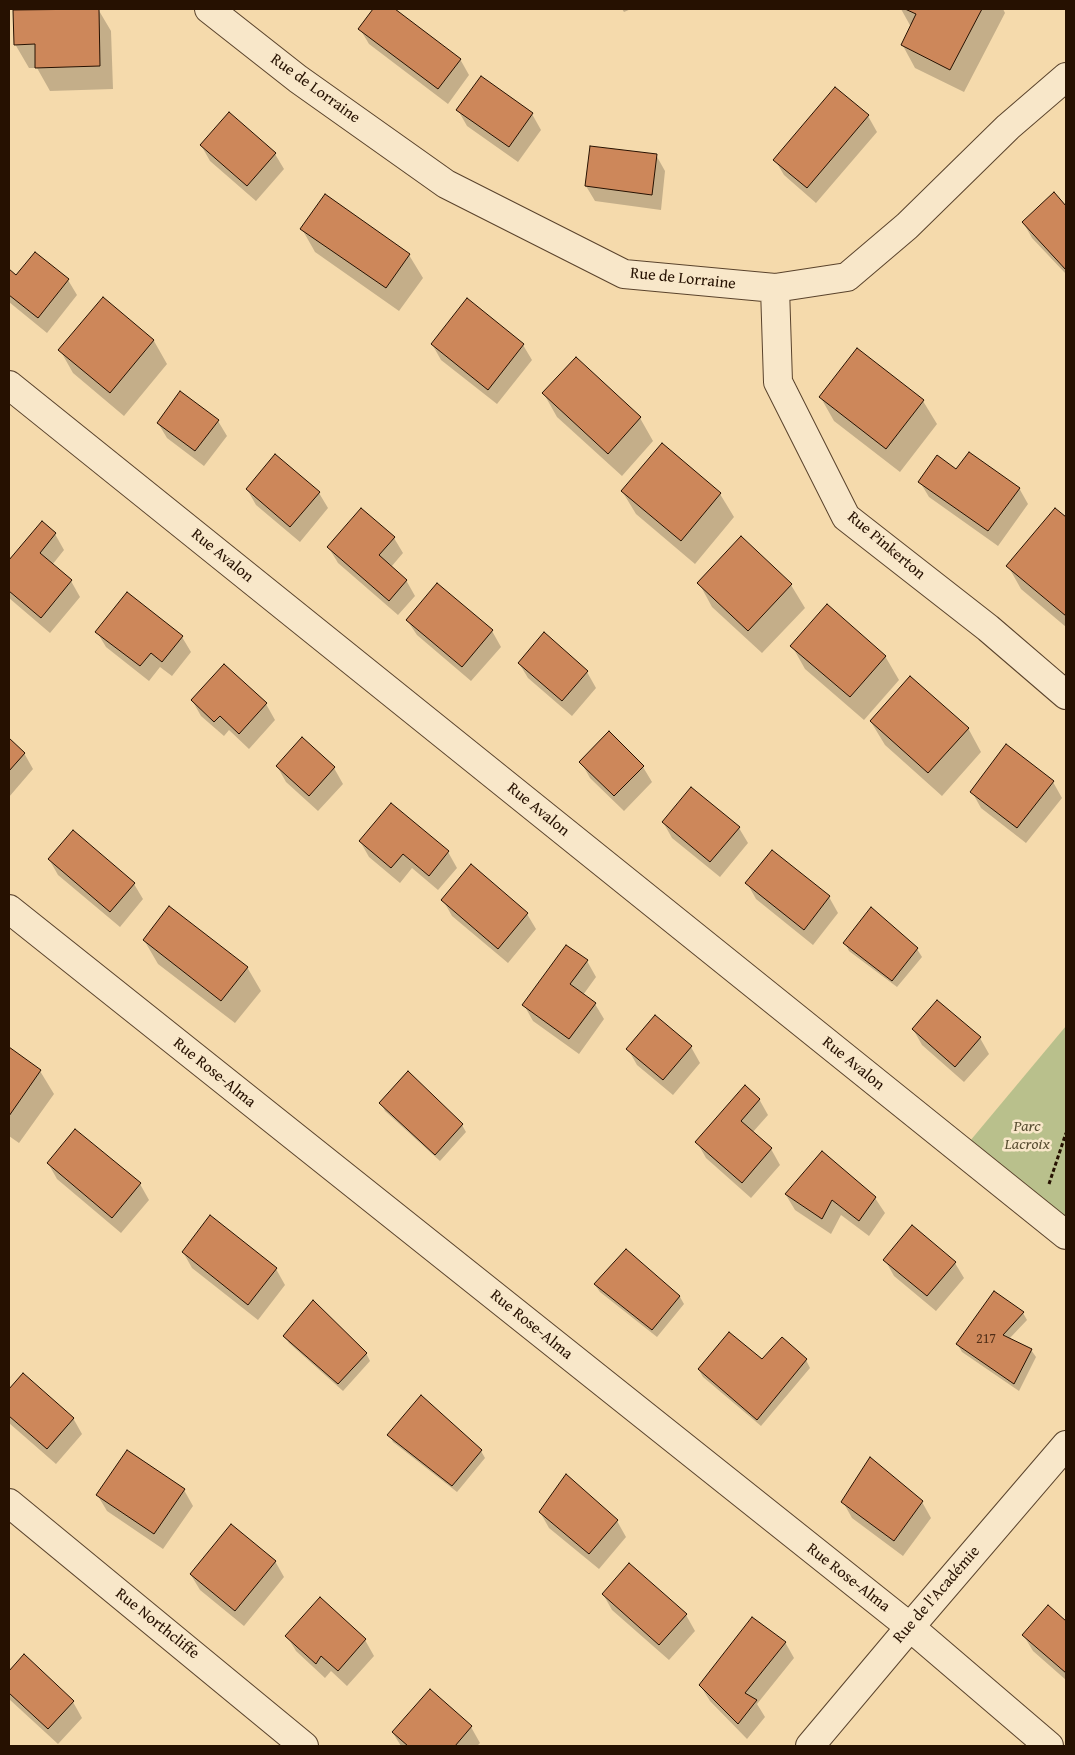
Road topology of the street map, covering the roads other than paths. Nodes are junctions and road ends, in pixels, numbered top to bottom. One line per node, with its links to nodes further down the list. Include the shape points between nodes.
1 (209, 9): 3 (street, Rue de Lorraine, via 298,79 446,184 624,274)
2 (1066, 77): 3 (street, Rue de Lorraine, via 1008,127 907,226 847,277)
3 (775, 288): 5 (street, Rue Pinkerton, via 778,382 846,517 988,628)
4 (9, 385): 7 (street, Rue Avalon)
5 (1066, 695)
6 (9, 909): 10 (street, Rue Rose-Alma)
7 (1066, 1235)
8 (1066, 1445): 10 (street, Rue de l'Académie)
9 (9, 1503): 11 (street, Rue Northcliffe)
10 (910, 1627): 12 (street, Rue de l'Académie); 13 (street, Rue Rose-Alma)
11 (304, 1746)
12 (810, 1746)
13 (1049, 1746)

